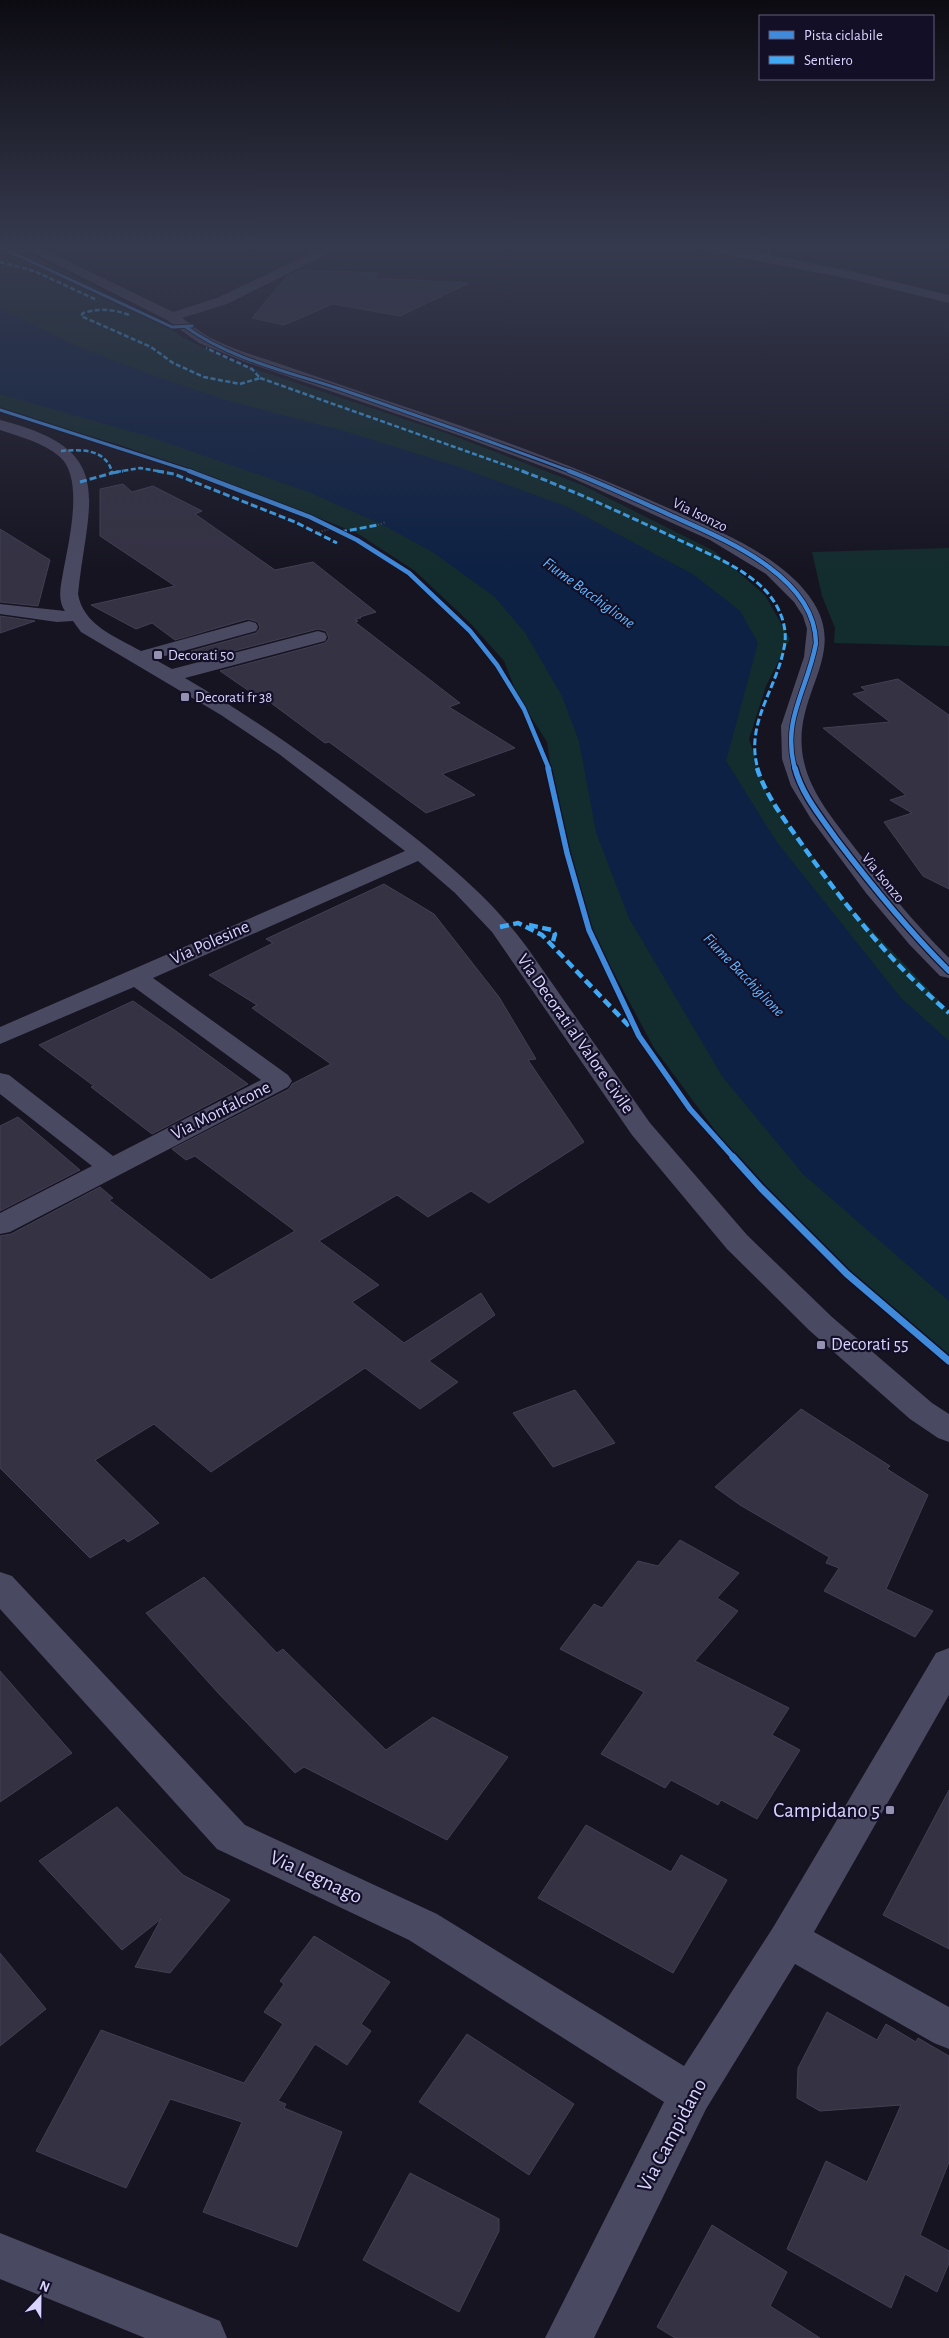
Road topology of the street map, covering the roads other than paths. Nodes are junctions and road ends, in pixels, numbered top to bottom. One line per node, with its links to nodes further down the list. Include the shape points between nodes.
1 (241, 354): 10 (street, Via Isonzo, via 535,457 615,489 714,535 767,566 788,584 814,618 816,635 815,652 791,727 791,750 798,778 811,803 885,903)
2 (0, 426): 4 (street, via 51,444 76,466 80,510 69,594)
3 (0, 609): 4 (street, via 56,618)
4 (76, 615): 7 (street, Via Decorati al Valore Civile, via 88,628)
5 (249, 627): 7 (street)
6 (318, 637): 8 (street)
7 (138, 658): 8 (street, Via Decorati al Valore Civile)
8 (169, 676): 9 (street, Via Decorati al Valore Civile, via 286,750)
9 (420, 852): 11 (street, Via Polesine); 16 (street, Via Decorati al Valore Civile, via 463,888 500,927 641,1129 737,1242 821,1324 921,1411)
10 (949, 971)
11 (135, 976): 12 (street, Via Polesine); 14 (street, Via Monfalcone, via 279,1081)
12 (0, 1036)
13 (0, 1081): 14 (street)
14 (111, 1168): 15 (street, Via Monfalcone)
15 (0, 1225)
16 (949, 1430)
17 (0, 1587): 21 (street, Via Legnago, via 231,1837 423,1927)
18 (949, 1663): 19 (street, Via Campidano)
19 (788, 1939): 20 (street); 21 (street, Via Campidano)
20 (949, 2029)
21 (691, 2094): 24 (street, Via Campidano)
22 (0, 2256): 23 (street)
23 (203, 2338)
24 (569, 2338)

